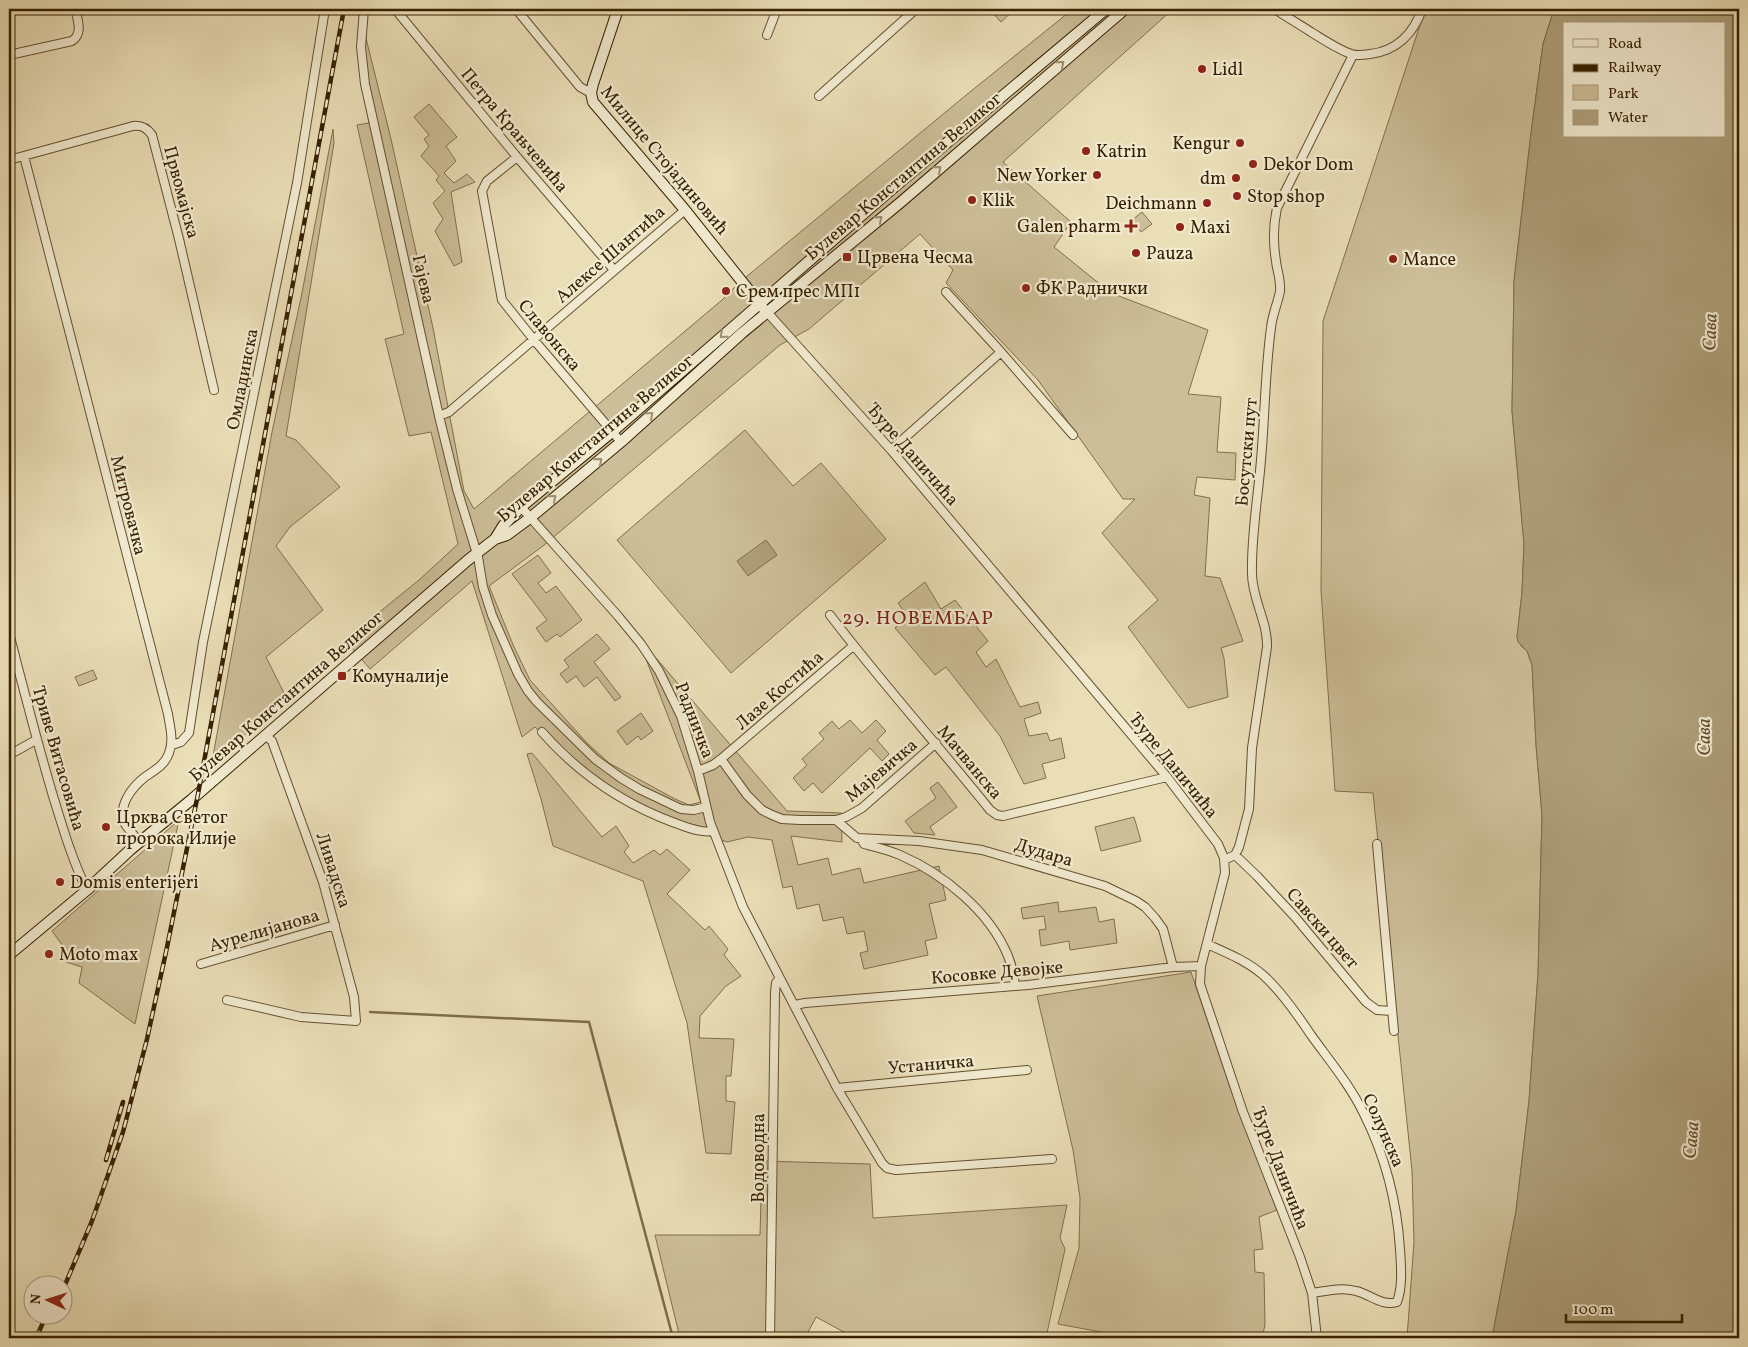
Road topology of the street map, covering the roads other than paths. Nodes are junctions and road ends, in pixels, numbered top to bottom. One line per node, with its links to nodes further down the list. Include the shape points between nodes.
1 (75, 9): 14 (street, via 78,35 72,41)
2 (325, 9): 46 (street, Омладинска, via 297,183 203,642 189,733 185,740)
3 (364, 9): 29 (street, Гајева, via 361,47 365,84)
4 (395, 9): 19 (street, Петра Крањчевића)
5 (516, 9): 16 (street, Милице Стојадиновић, via 580,87)
6 (618, 9): 16 (main road)
7 (777, 9): 13 (street)
8 (916, 9): 17 (street)
9 (1106, 9): 24 (main road, Булевар Константина Великог)
10 (1126, 9): 25 (main road, Булевар Константина Великог, one-way to 10)
11 (1275, 9): 15 (street)
12 (1422, 9): 15 (street, via 1410,34 1399,44 1374,54)
13 (767, 35)
14 (9, 55)
15 (1353, 55): 57 (street, Босутски пут, via 1277,208 1274,226 1280,290 1269,341 1252,575 1267,647 1252,748 1249,809)
16 (591, 93): 21 (main road, Милице Стојадиновић, via 595,105)
17 (819, 96)
18 (24, 156): 20 (street); 28 (street, Првомајска, via 137,126 150,131); 46 (street, Митровачка, via 168,714)
19 (516, 157): 22 (street, Петра Крањчевића); 26 (street, Славонска, via 487,181 482,194 502,300)
20 (9, 160)
21 (685, 210): 22 (street, Алексе Шантића); 24 (main road, Милице Стојадиновић)
22 (614, 270): 26 (street, Алексе Шантића)
23 (946, 292): 27 (street)
24 (760, 303): 25 (main road, Милице Стојадиновић); 30 (main road, Булевар Константина Великог, one-way to 30)
25 (767, 312): 32 (main road, Булевар Константина Великог, one-way to 25); 33 (street, Ђуре Даничића)
26 (534, 340): 29 (street, Алексе Шантића, via 449,412); 30 (street, Славонска)
27 (1001, 352): 31 (street); 33 (street)
28 (214, 390)
29 (440, 416): 37 (street, Гајева)
30 (612, 432): 32 (street, Славонска); 34 (main road, Булевар Константина Великог)
31 (1072, 436)
32 (621, 442): 35 (main road, Булевар Константина Великог, one-way to 32)
33 (891, 450): 50 (street, Ђуре Даничића)
34 (521, 507): 35 (street, Радничка); 36 (main road, Булевар Константина Великог)
35 (530, 518): 36 (main road, Булевар Константина Великог); 49 (street, Радничка, via 618,616 659,671 681,716)
36 (495, 539): 37 (main road, Булевар Константина Великог)
37 (476, 553): 43 (main road, Булевар Константина Великог); 51 (street, Гајева, via 492,615 528,691 595,759 621,778 681,808 694,810)
38 (830, 615): 40 (street, Мачванска)
39 (9, 632): 41 (street, Триве Витасовића)
40 (853, 646): 45 (street, Мачванска); 48 (street, Лазе Костића)
41 (12, 657): 44 (street, Триве Витасовића)
42 (542, 732): 53 (street, via 571,762 610,792 671,821 703,832)
43 (265, 735): 55 (main road, Булевар Константина Великог); 60 (street, Ливадска, via 272,741 278,755)
44 (36, 740): 47 (street); 59 (street, Триве Витасовића, via 64,831)
45 (936, 744): 50 (street, Мачванска, via 990,810 1000,816); 52 (street, Мајевичка, via 862,808)
46 (172, 745): 55 (street, via 164,763 131,790 123,808 125,823)
47 (9, 755)
48 (721, 759): 49 (street, Лазе Костића); 52 (street, Мајевичка, via 762,810 782,819)
49 (698, 771): 51 (street, Радничка)
50 (1167, 777): 58 (street, Ђуре Даничића, via 1218,844)
51 (706, 807): 53 (street, Радничка)
52 (836, 820): 54 (street)
53 (713, 831): 66 (street, Радничка, via 743,907)
54 (861, 839): 65 (street, Дудара, via 919,841 982,850 1105,886 1136,901 1156,918 1163,929); 67 (street, via 864,844 901,855 932,871 965,897 1004,948)
55 (140, 842): 59 (main road, Булевар Константина Великог)
56 (1377, 844): 70 (street)
57 (1235, 855): 58 (street); 70 (street, Савски цвет, via 1295,917 1366,1002 1377,1010)
58 (1224, 860): 61 (street, Ђуре Даничића, via 1223,884)
59 (87, 890): 62 (main road, Булевар Константина Великог)
60 (335, 925): 63 (street, Аурелијанова); 68 (street, Ливадска, via 354,997 356,1021 301,1016)
61 (1207, 944): 64 (street, Ђуре Даничића); 75 (street, Солунска, via 1250,965 1266,977 1344,1081 1364,1113 1387,1170 1399,1231 1401,1272 1397,1302 1388,1303 1348,1290)
62 (9, 955)
63 (201, 964)
64 (1202, 966): 65 (street, Косовке Девојке); 75 (street, Ђуре Даничића, via 1200,984 1219,1044)
65 (1173, 967): 67 (street, Косовке Девојке)
66 (779, 979): 69 (street); 76 (street, Водоводна, via 775,993)
67 (1015, 986): 69 (street, Косовке Девојке)
68 (227, 1000)
69 (795, 1005): 73 (street)
70 (1392, 1011): 71 (street)
71 (1394, 1031)
72 (1027, 1070): 73 (street, Устаничка)
73 (837, 1088): 74 (street, via 887,1168)
74 (1052, 1159)
75 (1312, 1293): 77 (street, Ђуре Даничића)
76 (770, 1338)
77 (1317, 1338)

